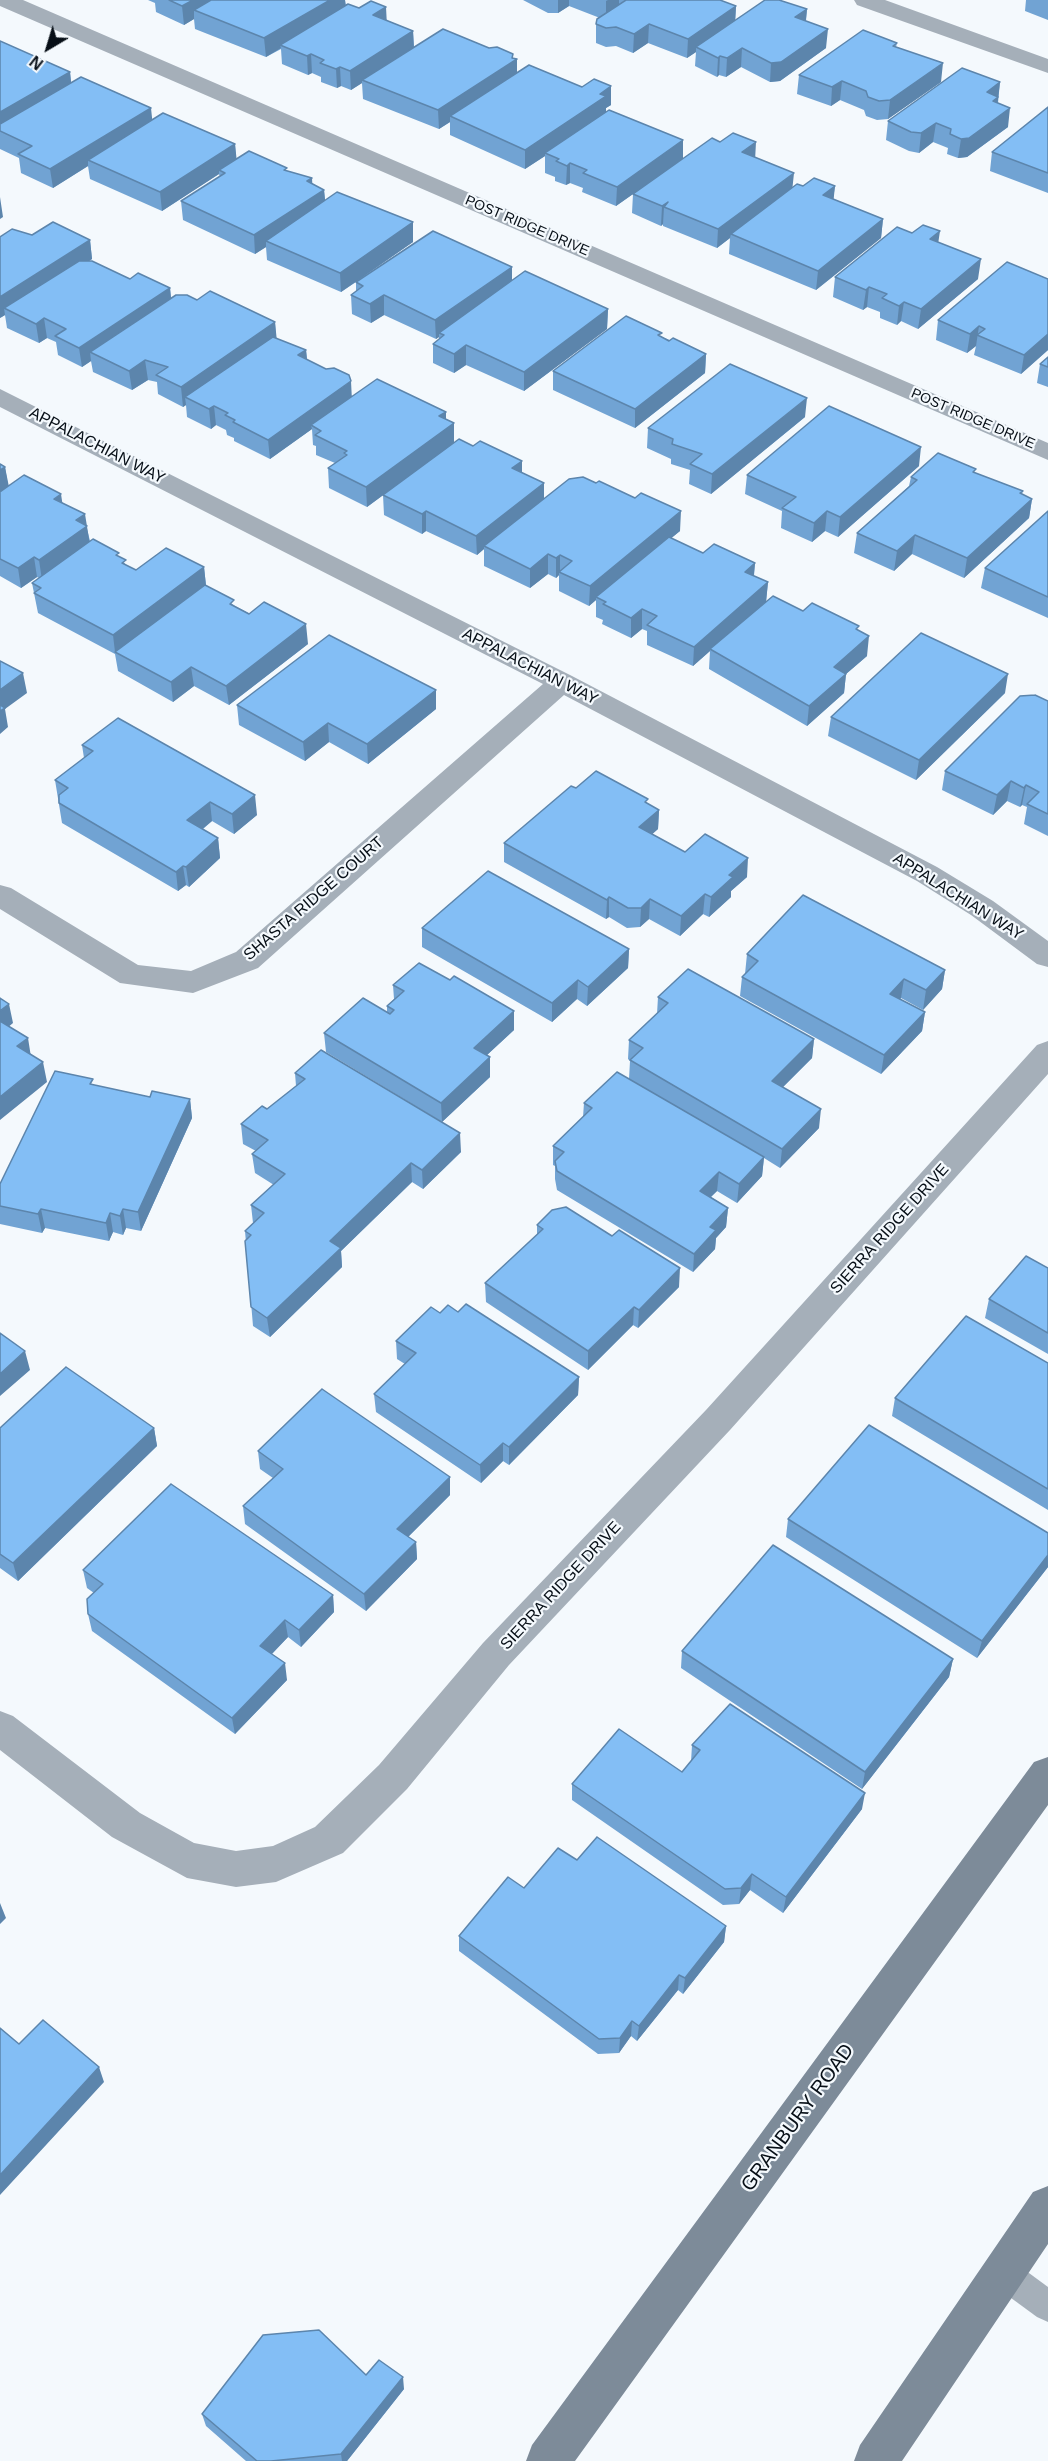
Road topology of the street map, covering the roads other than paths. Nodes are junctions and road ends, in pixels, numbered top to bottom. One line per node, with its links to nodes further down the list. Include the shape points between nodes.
1 (865, 0): 3 (street)
2 (7, 2): 5 (street, POST RIDGE DRIVE)
3 (1048, 66)
4 (0, 397): 6 (street, APPALACHIAN WAY)
5 (1048, 452)
6 (562, 682): 7 (street, SHASTA RIDGE COURT, via 247,960 193,982 131,975); 8 (street, APPALACHIAN WAY, via 927,873)
7 (0, 895)
8 (1048, 956)
9 (1048, 1053): 10 (street, SIERRA RIDGE DRIVE, via 718,1420 496,1654 393,1777 329,1840 276,1864 236,1869 187,1860 126,1825)
10 (0, 1728)
11 (1048, 1774): 15 (main road, GRANBURY ROAD)
12 (1048, 2207): 13 (main road)
13 (1004, 2273): 14 (lane); 16 (main road)
14 (1048, 2306)
15 (548, 2461)
16 (876, 2461)

